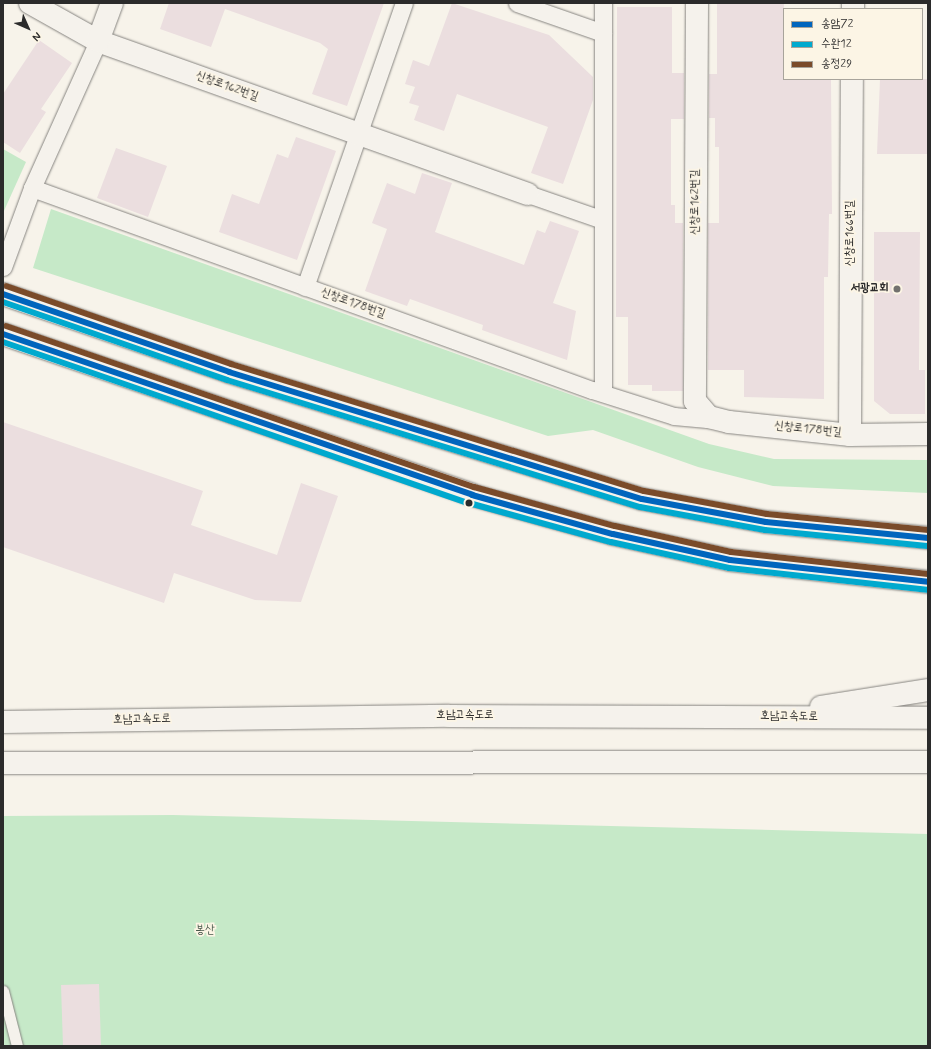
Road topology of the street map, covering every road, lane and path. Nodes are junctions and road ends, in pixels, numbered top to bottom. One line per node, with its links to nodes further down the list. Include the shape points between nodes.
1 (30, 3): 8 (main road, 신창로162번길)
2 (112, 3): 8 (main road)
3 (404, 3): 10 (street)
4 (517, 3): 7 (street)
5 (603, 3): 7 (street)
6 (697, 3): 19 (main road, 신창로162번길)
7 (603, 33): 13 (street)
8 (98, 41): 10 (main road, 신창로162번길); 11 (street)
9 (852, 80): 22 (main road, 신창로166번길)
10 (357, 134): 12 (main road, 신창로162번길); 15 (street)
11 (32, 188): 14 (street); 15 (street, 신창로178번길)
12 (528, 194): 13 (street)
13 (600, 218): 18 (street)
14 (3, 268)
15 (305, 287): 18 (street, 신창로178번길)
16 (3, 294): 23 (main road, via 229,372 642,499 766,522)
17 (3, 334): 24 (main road, via 472,495 606,532 730,560)
18 (603, 392): 20 (street, 신창로178번길, via 674,416)
19 (695, 401): 20 (main road, 신창로178번길, via 709,417)
20 (718, 420): 22 (main road, 신창로178번길)
21 (928, 434): 22 (main road, 신창로178번길)
22 (850, 435)
23 (928, 538)
24 (928, 582)
25 (928, 690): 26 (main road)
26 (759, 717): 27 (main road, 호남고속도로); 28 (main road, 호남고속도로)
27 (928, 718)
28 (3, 722)
29 (928, 762): 30 (main road)
30 (3, 763)
31 (3, 992): 32 (lane)
32 (16, 1046)

